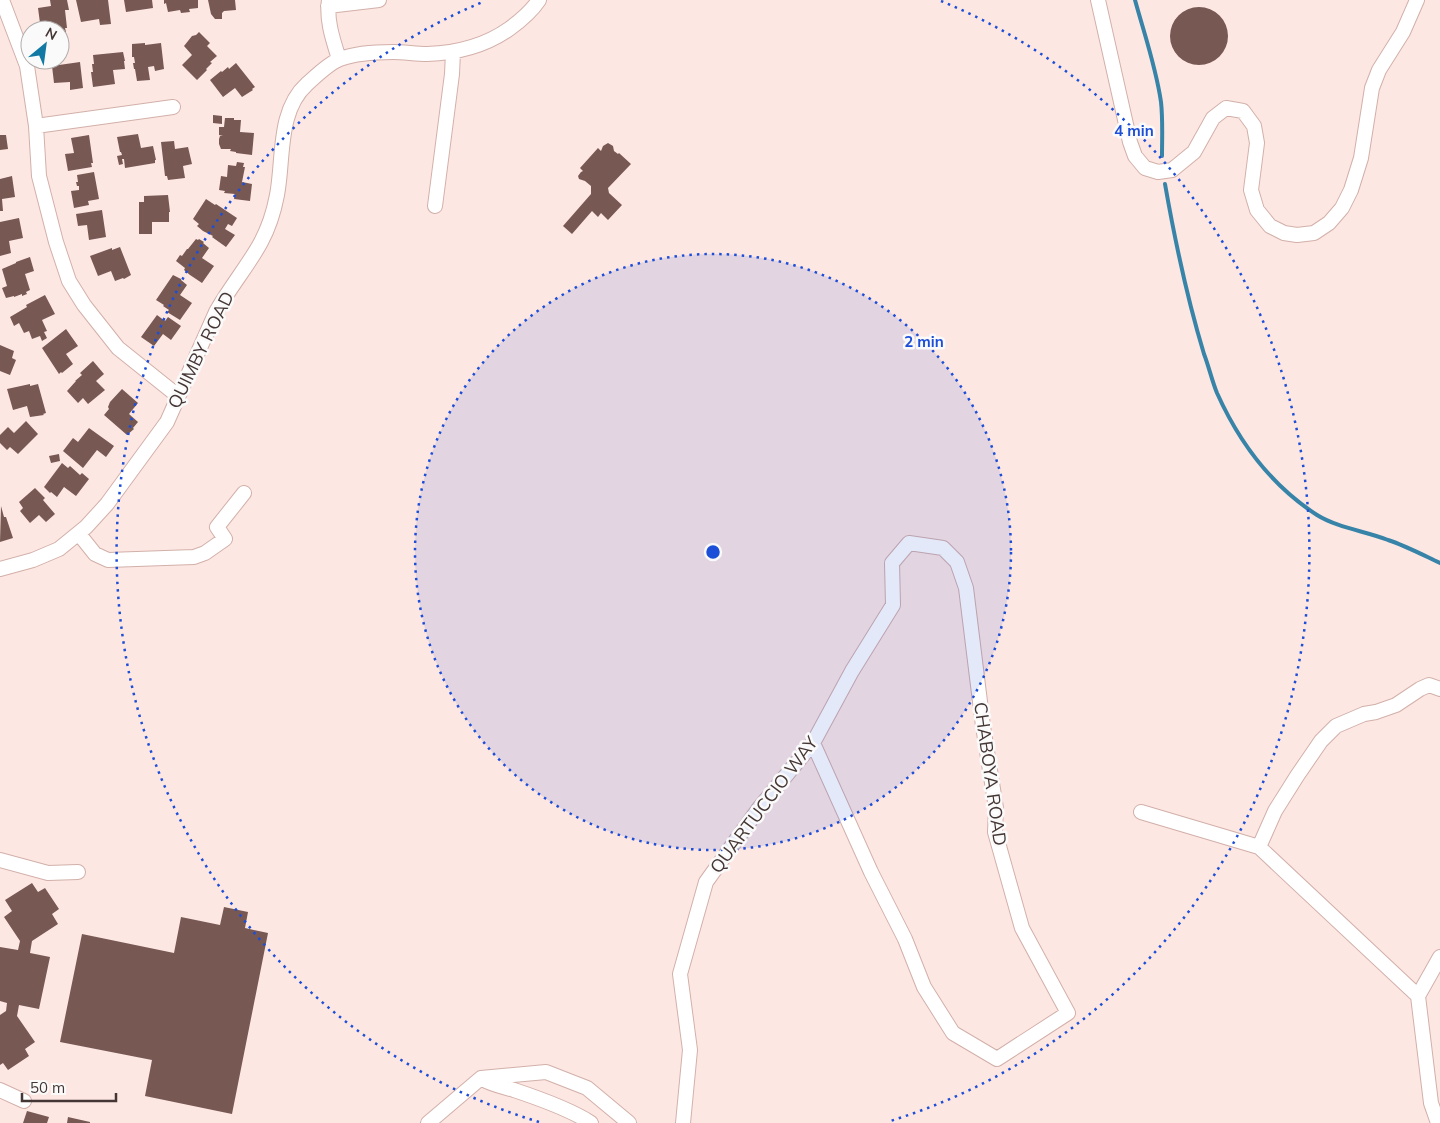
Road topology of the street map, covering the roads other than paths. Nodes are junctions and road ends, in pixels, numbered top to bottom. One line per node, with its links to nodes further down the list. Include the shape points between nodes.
1 (2, 0): 10 (street, via 27,66)
2 (378, 0): 6 (street)
3 (539, 0): 7 (street, QUIMBY ROAD, via 522,19 503,33 484,44)
4 (1098, 0): 5 (street, via 1130,142 1135,156 1145,168 1158,172 1172,170 1194,152 1213,118 1226,108 1243,111 1254,126 1257,143 1251,190 1257,210 1270,226 1297,235 1314,233 1329,223 1342,208 1361,158 1372,88)
5 (1417, 0)
6 (329, 3): 8 (street, via 331,33)
7 (453, 52): 8 (street, QUIMBY ROAD, via 369,53); 11 (street)
8 (339, 59): 12 (street, QUIMBY ROAD, via 305,86 296,99 286,125 271,220 262,241 216,312)
9 (173, 107): 10 (street)
10 (36, 126): 12 (street, via 40,176 69,281 118,348)
11 (435, 206)
12 (178, 396): 14 (street, QUIMBY ROAD, via 168,422 107,504)
13 (244, 493): 14 (street, via 217,527 225,539 206,553 194,557 108,560 95,554)
14 (79, 534): 15 (street, QUIMBY ROAD, via 59,549)
15 (0, 569)
16 (852, 671): 18 (street, QUARTUCCIO WAY); 18 (street, CHABOYA ROAD, via 893,605 892,563 909,543 943,548 957,562 966,588 996,808 995,832 1022,928 1068,1013 997,1059 953,1033 924,987 905,939)
17 (1440, 689): 20 (street, via 1429,685 1396,705 1336,726 1320,741 1297,776 1275,811)
18 (813, 743): 31 (street, QUARTUCCIO WAY, via 760,807 706,882 680,974 690,1050)
19 (1141, 812): 20 (street)
20 (1259, 847): 24 (street)
21 (0, 860): 22 (street, via 48,873)
22 (78, 872)
23 (1440, 956): 24 (street)
24 (1418, 996): 32 (street, via 1431,1103)
25 (481, 1078): 28 (street); 29 (street); 30 (street, via 546,1072 587,1088)
26 (0, 1090): 27 (street)
27 (24, 1101)
28 (428, 1123)
29 (591, 1123)
30 (629, 1123)
31 (683, 1123)
32 (1438, 1123)

